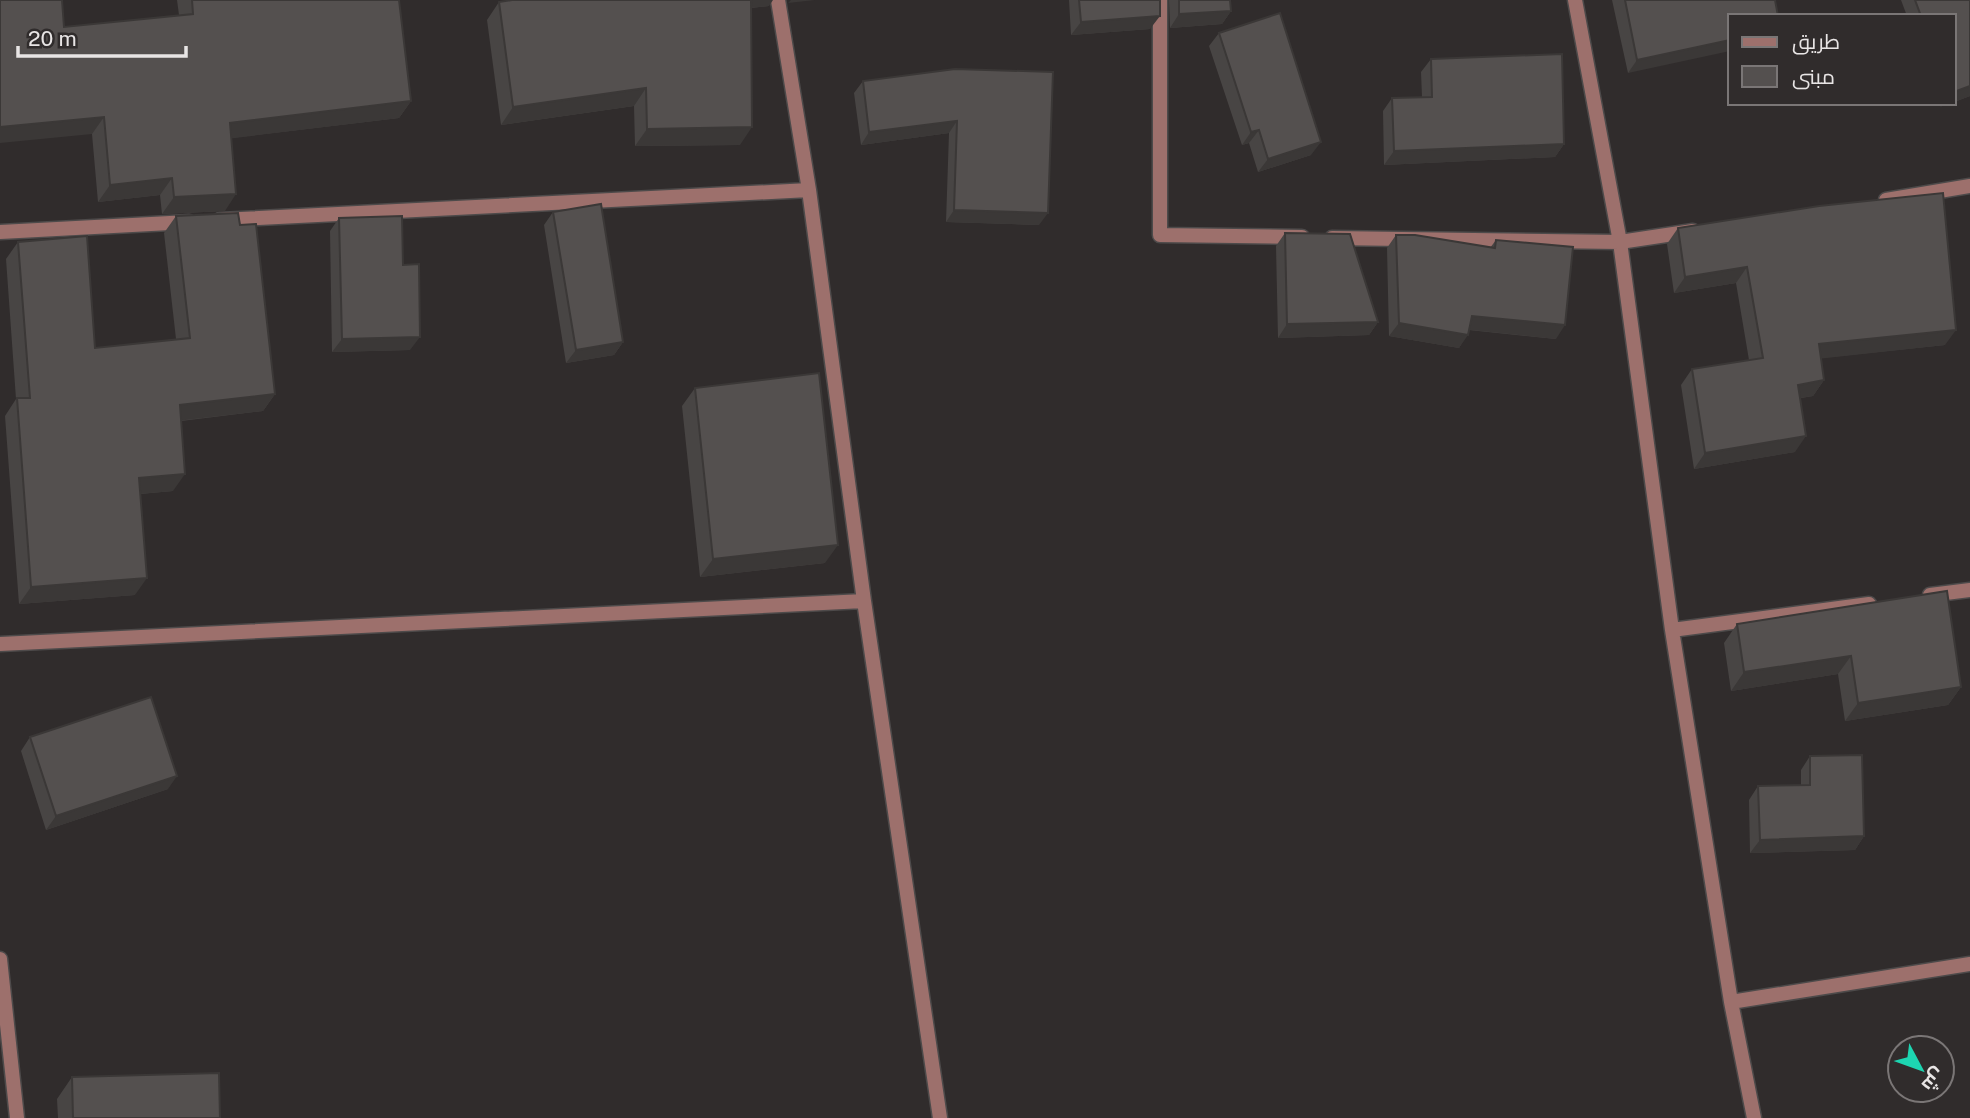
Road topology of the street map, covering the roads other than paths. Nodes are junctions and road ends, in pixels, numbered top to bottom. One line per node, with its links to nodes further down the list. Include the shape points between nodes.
1 (778, 0): 5 (street)
2 (1160, 0): 9 (street, via 1160,235)
3 (1575, 0): 9 (street)
4 (1970, 186): 6 (street)
5 (809, 190): 8 (street); 12 (street)
6 (1876, 201)
7 (1701, 229): 9 (street)
8 (0, 232)
9 (1620, 242): 14 (street)
10 (1970, 590): 11 (street)
11 (1916, 597)
12 (864, 601): 15 (street); 20 (street)
13 (1889, 601): 14 (street)
14 (1672, 630): 18 (street)
15 (0, 644)
16 (0, 959): 19 (street)
17 (1970, 964): 18 (street)
18 (1731, 1002): 21 (street)
19 (17, 1118)
20 (940, 1118)
21 (1754, 1118)

